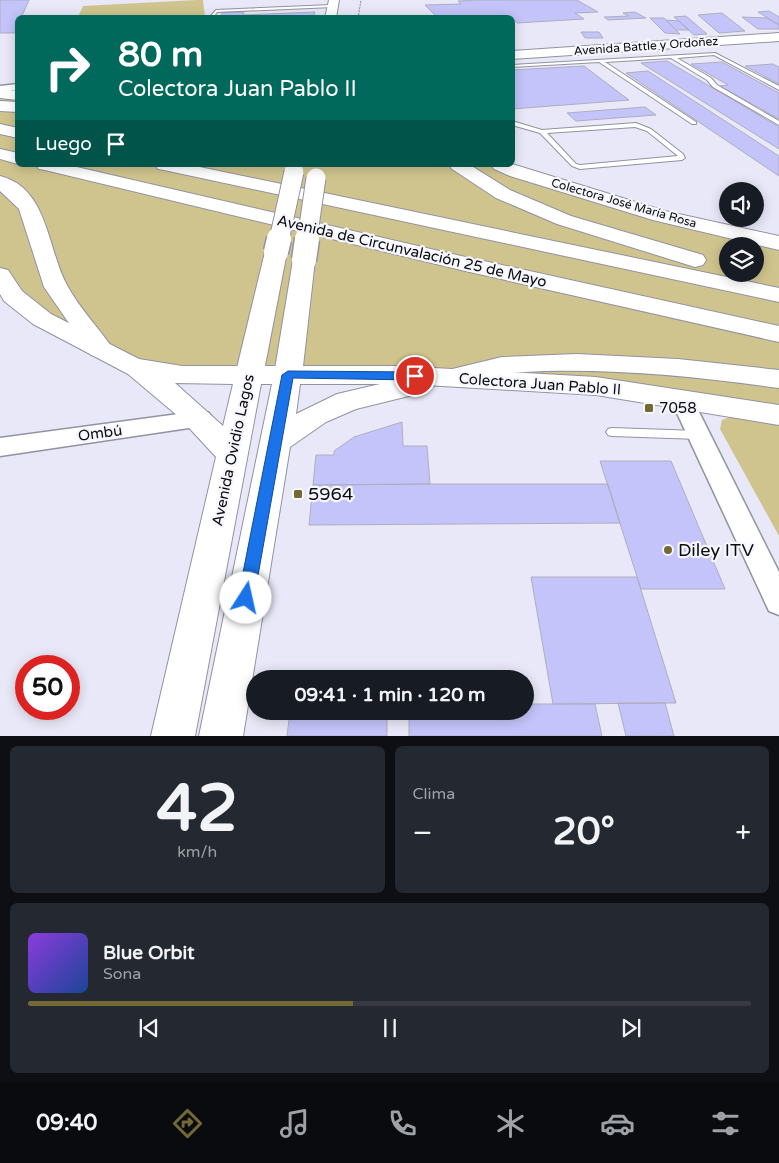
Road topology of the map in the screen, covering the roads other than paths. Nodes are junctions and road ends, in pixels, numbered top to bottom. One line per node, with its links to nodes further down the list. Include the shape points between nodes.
1 (333, 3): 2 (lane, via 216,11)
2 (214, 15)
3 (778, 38): 4 (main road, Avenida Battle y Ordoñez)
4 (515, 55)
5 (671, 56): 6 (lane); 9 (lane, via 715,54); 15 (lane)
6 (600, 61): 7 (lane); 17 (lane)
7 (515, 66)
8 (15, 87): 10 (street)
9 (779, 88)
10 (0, 89)
11 (0, 94): 12 (main road)
12 (15, 96)
13 (0, 106): 14 (main road)
14 (15, 107)
15 (779, 123)
16 (515, 124): 20 (lane)
17 (694, 124)
18 (0, 130): 19 (main road)
19 (15, 132)
20 (542, 132): 20 (lane, via 574,165 580,167 682,158 649,130 636,126)
21 (0, 154): 22 (main road)
22 (15, 157)
23 (53, 167): 36 (main road, Avenida de Circunvalación 25 de Mayo)
24 (173, 167): 35 (main road, Avenida de Circunvalación 25 de Mayo)
25 (461, 167): 31 (main road, via 503,194 564,220)
26 (505, 167): 30 (main road, Colectora José María Rosa, via 660,216)
27 (294, 168): 40 (main road, Avenida Ovidio Lagos, bridge)
28 (317, 172): 39 (main road, bridge)
29 (0, 182): 37 (main road, via 29,207 56,287)
30 (779, 243)
31 (719, 267)
32 (0, 275): 37 (main road, Colectora Juan Pablo II, via 13,296 42,318)
33 (764, 280): 34 (main road)
34 (779, 284)
35 (779, 295)
36 (779, 334)
37 (100, 349): 38 (main road, Colectora Juan Pablo II)
38 (132, 366): 40 (main road, Colectora Juan Pablo II, via 182,375); 45 (main road, via 166,388)
39 (288, 375): 40 (main road, Colectora Juan Pablo II); 41 (main road, Colectora Juan Pablo II); 48 (main road)
40 (249, 376): 50 (main road, Avenida Ovidio Lagos)
41 (450, 378): 42 (main road, via 507,365 569,362 632,363); 43 (main road, Colectora Juan Pablo II, via 596,386); 48 (main road, via 348,401 316,415)
42 (779, 379)
43 (681, 398): 44 (main road, Colectora Juan Pablo II); 47 (street)
44 (779, 415)
45 (201, 419): 49 (street, Ombú); 50 (main road)
46 (612, 432): 47 (lane)
47 (699, 435): 51 (street)
48 (275, 442): 53 (main road)
49 (0, 447)
50 (232, 455): 52 (main road, Avenida Ovidio Lagos)
51 (779, 602)
52 (174, 736)
53 (221, 736)

